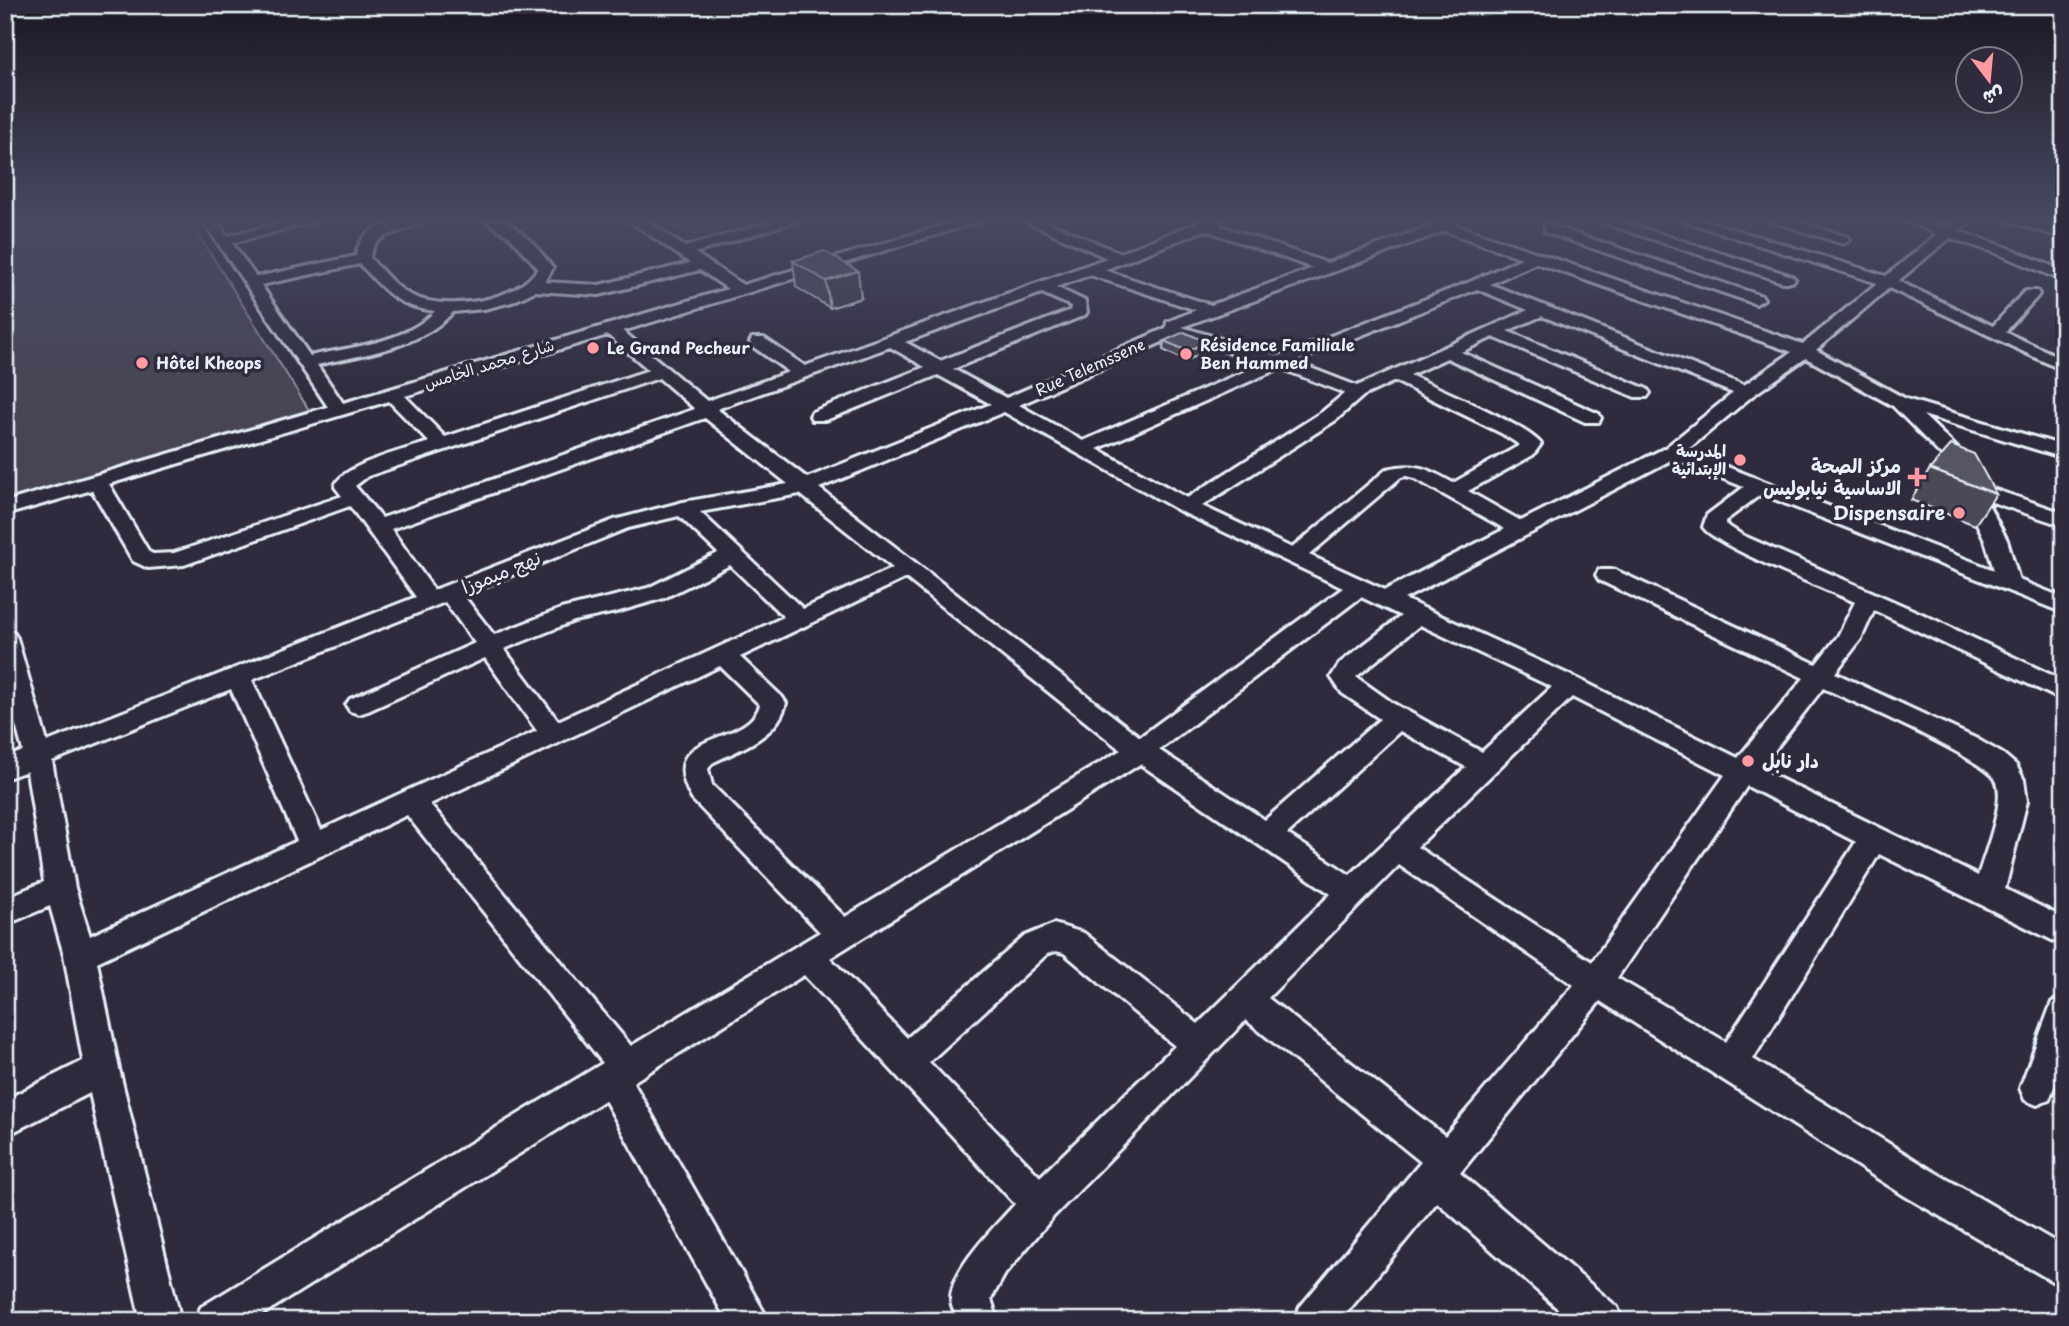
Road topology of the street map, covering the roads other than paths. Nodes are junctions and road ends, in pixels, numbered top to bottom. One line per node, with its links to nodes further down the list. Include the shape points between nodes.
1 (251, 283): 31 (street)
2 (388, 283): 20 (street, via 417,304)
3 (537, 283): 15 (street)
4 (636, 283): 15 (street, via 599,290)
5 (729, 283): 17 (street)
6 (764, 283): 17 (street, شارع محمد الخامس)
7 (1054, 283): 16 (street)
8 (1129, 283): 21 (street)
9 (1289, 283): 21 (street)
10 (1606, 283): 30 (street)
11 (1710, 283): 19 (street)
12 (1884, 283): 30 (street)
13 (1890, 283): 26 (street)
14 (1477, 284): 22 (street); 32 (street)
15 (534, 286): 20 (street, via 500,300)
16 (1042, 287): 27 (street); 34 (street, via 1079,304 1079,312)
17 (740, 290): 23 (street, شارع محمد الخامس)
18 (2031, 294): 26 (street)
19 (1756, 299)
20 (448, 307): 31 (street, via 425,328 401,338)
21 (1211, 310): 24 (street, Rue Telemssene, via 1173,325)
22 (1541, 310): 25 (street); 39 (street)
23 (610, 328): 35 (street); 40 (street, شارع محمد الخامس)
24 (1175, 330): 32 (street); 43 (street, Rue Telemssene)
25 (1492, 331): 29 (street); 41 (street)
26 (1995, 333): 33 (street)
27 (891, 341): 34 (street); 36 (street)
28 (758, 342): 36 (street)
29 (1445, 351): 37 (street); 47 (street)
30 (1805, 351): 39 (street); 42 (street)
31 (306, 362): 44 (street)
32 (1280, 362): 38 (street); 49 (street)
33 (2064, 366)
34 (938, 368): 43 (street); 46 (street)
35 (661, 372): 45 (street); 48 (street)
36 (803, 373): 45 (street)
37 (1394, 374): 38 (street); 56 (street, via 1531,444 1526,452)
38 (1357, 392): 58 (street, via 1329,416)
39 (1746, 392): 50 (street)
40 (393, 393): 44 (street, شارع محمد الخامس); 48 (street)
41 (1641, 393)
42 (1899, 402): 51 (street); 55 (street, via 1954,456)
43 (1005, 405): 49 (street); 54 (street, نهج ميموزا)
44 (338, 409): 52 (street, شارع محمد الخامس)
45 (706, 410): 54 (street); 62 (street)
46 (819, 416)
47 (1592, 418)
48 (442, 444): 57 (street, via 350,478 345,487)
49 (1082, 448): 58 (street)
50 (1672, 452): 53 (street); 63 (street)
51 (2064, 452)
52 (97, 481): 57 (street, via 141,556 158,562 191,555); 60 (street, شارع محمد الخامس)
53 (1759, 486): 68 (street); 71 (street, via 1714,519 1714,527)
54 (803, 487): 59 (street, نهج ميموزا); 66 (street)
55 (1971, 488): 61 (street); 68 (street, via 1996,540)
56 (1452, 492): 63 (street); 65 (street, via 1415,471 1400,470)
57 (355, 498): 62 (street)
58 (1186, 507): 65 (street)
59 (683, 508): 64 (street); 70 (street, نهج ميموزا, via 621,524)
60 (5, 509)
61 (2064, 520)
62 (378, 526): 70 (street)
63 (1522, 530): 69 (street)
64 (732, 555): 74 (street); 76 (street, via 656,593 569,614)
65 (1293, 558): 69 (street)
66 (908, 569): 74 (street); 85 (street)
67 (1607, 576): 78 (street)
68 (2009, 584): 72 (street)
69 (1371, 594): 73 (street); 85 (street)
70 (440, 597): 76 (street); 79 (street, نهج ميموزا)
71 (1868, 598): 78 (street, via 1849,639); 81 (street)
72 (2064, 606)
73 (1417, 615): 80 (street); 83 (street, via 1343,677 1350,688)
74 (800, 619): 77 (street)
75 (5, 638): 86 (street)
76 (490, 644): 82 (street); 84 (street)
77 (723, 655): 84 (street); 100 (street, via 773,703 773,710 761,726 695,763 696,782)
78 (1819, 676): 89 (street); 97 (street, via 1968,746 2004,769 2014,785 2013,801)
79 (238, 677): 86 (street, نهج ميموزا); 93 (street)
80 (1569, 685): 87 (street); 89 (street)
81 (2064, 692)
82 (359, 705)
83 (1399, 717): 87 (street); 91 (street)
84 (554, 734): 90 (street)
85 (1140, 751): 91 (street); 100 (street)
86 (38, 757): 88 (street, نهج ميموزا); 95 (street)
87 (1485, 765): 94 (street)
88 (5, 769)
89 (1742, 772): 92 (street); 103 (street)
90 (412, 801): 93 (street); 110 (street)
91 (1266, 836): 96 (street)
92 (1874, 838): 97 (street); 108 (street)
93 (314, 846): 101 (street)
94 (1397, 849): 96 (street); 103 (street)
95 (60, 888): 98 (street); 101 (street)
96 (1352, 892): 104 (street)
97 (1988, 895): 99 (street)
98 (5, 912)
99 (2064, 933)
100 (842, 935): 102 (street)
101 (80, 955): 109 (street)
102 (808, 957): 107 (street); 110 (street)
103 (1596, 982): 108 (street); 113 (street)
104 (1245, 999): 106 (street); 113 (street)
105 (2064, 1012): 111 (street)
106 (1199, 1045): 107 (street, via 1073,942 1054,937 1036,945); 114 (street)
107 (906, 1060): 114 (street)
108 (1731, 1064): 115 (street, via 1918,1184)
109 (102, 1069): 112 (street); 116 (street)
110 (619, 1072): 117 (street); 118 (street)
111 (2037, 1088)
112 (5, 1119)
113 (1441, 1168): 120 (street); 121 (street)
114 (1040, 1204): 119 (street, via 990,1260 975,1285 971,1299)
115 (2064, 1269)
116 (162, 1321)
117 (215, 1321)
118 (749, 1321)
119 (978, 1321)
120 (1314, 1321)
121 (1604, 1321)

